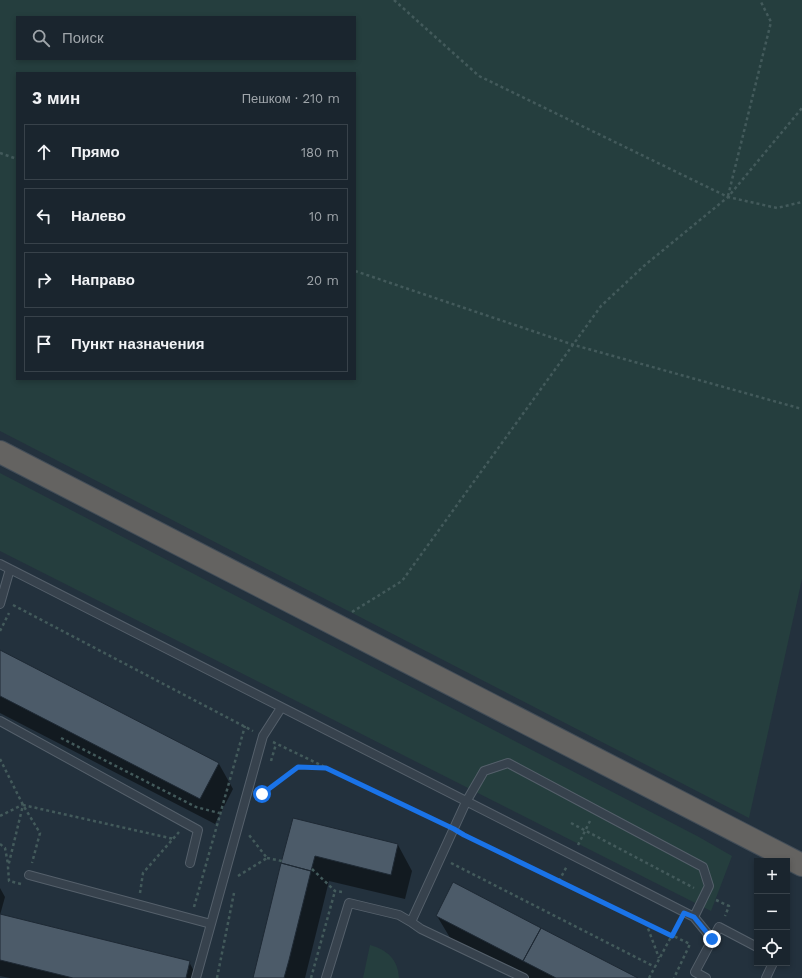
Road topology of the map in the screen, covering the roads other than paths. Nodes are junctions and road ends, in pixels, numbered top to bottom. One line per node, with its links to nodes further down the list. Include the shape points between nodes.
1 (0, 452): 9 (highway)
2 (0, 564): 3 (lane)
3 (10, 569): 4 (lane); 5 (lane)
4 (1, 602)
5 (281, 708): 7 (lane); 13 (lane, via 263,736)
6 (0, 722): 8 (lane, via 198,830)
7 (466, 802): 11 (lane); 11 (lane, via 484,771 508,763 703,867 709,886); 12 (lane)
8 (190, 863)
9 (802, 865)
10 (29, 875): 13 (lane)
11 (694, 917): 14 (lane)
12 (411, 922): 18 (lane, via 399,916 349,902); 19 (lane, via 420,929)
13 (211, 924): 17 (lane)
14 (712, 939): 15 (lane, via 719,927); 20 (lane, via 695,972)
15 (754, 945)
16 (772, 966): 21 (lane)
17 (196, 978)
18 (326, 978)
19 (524, 978)
20 (706, 978)
21 (766, 978)

